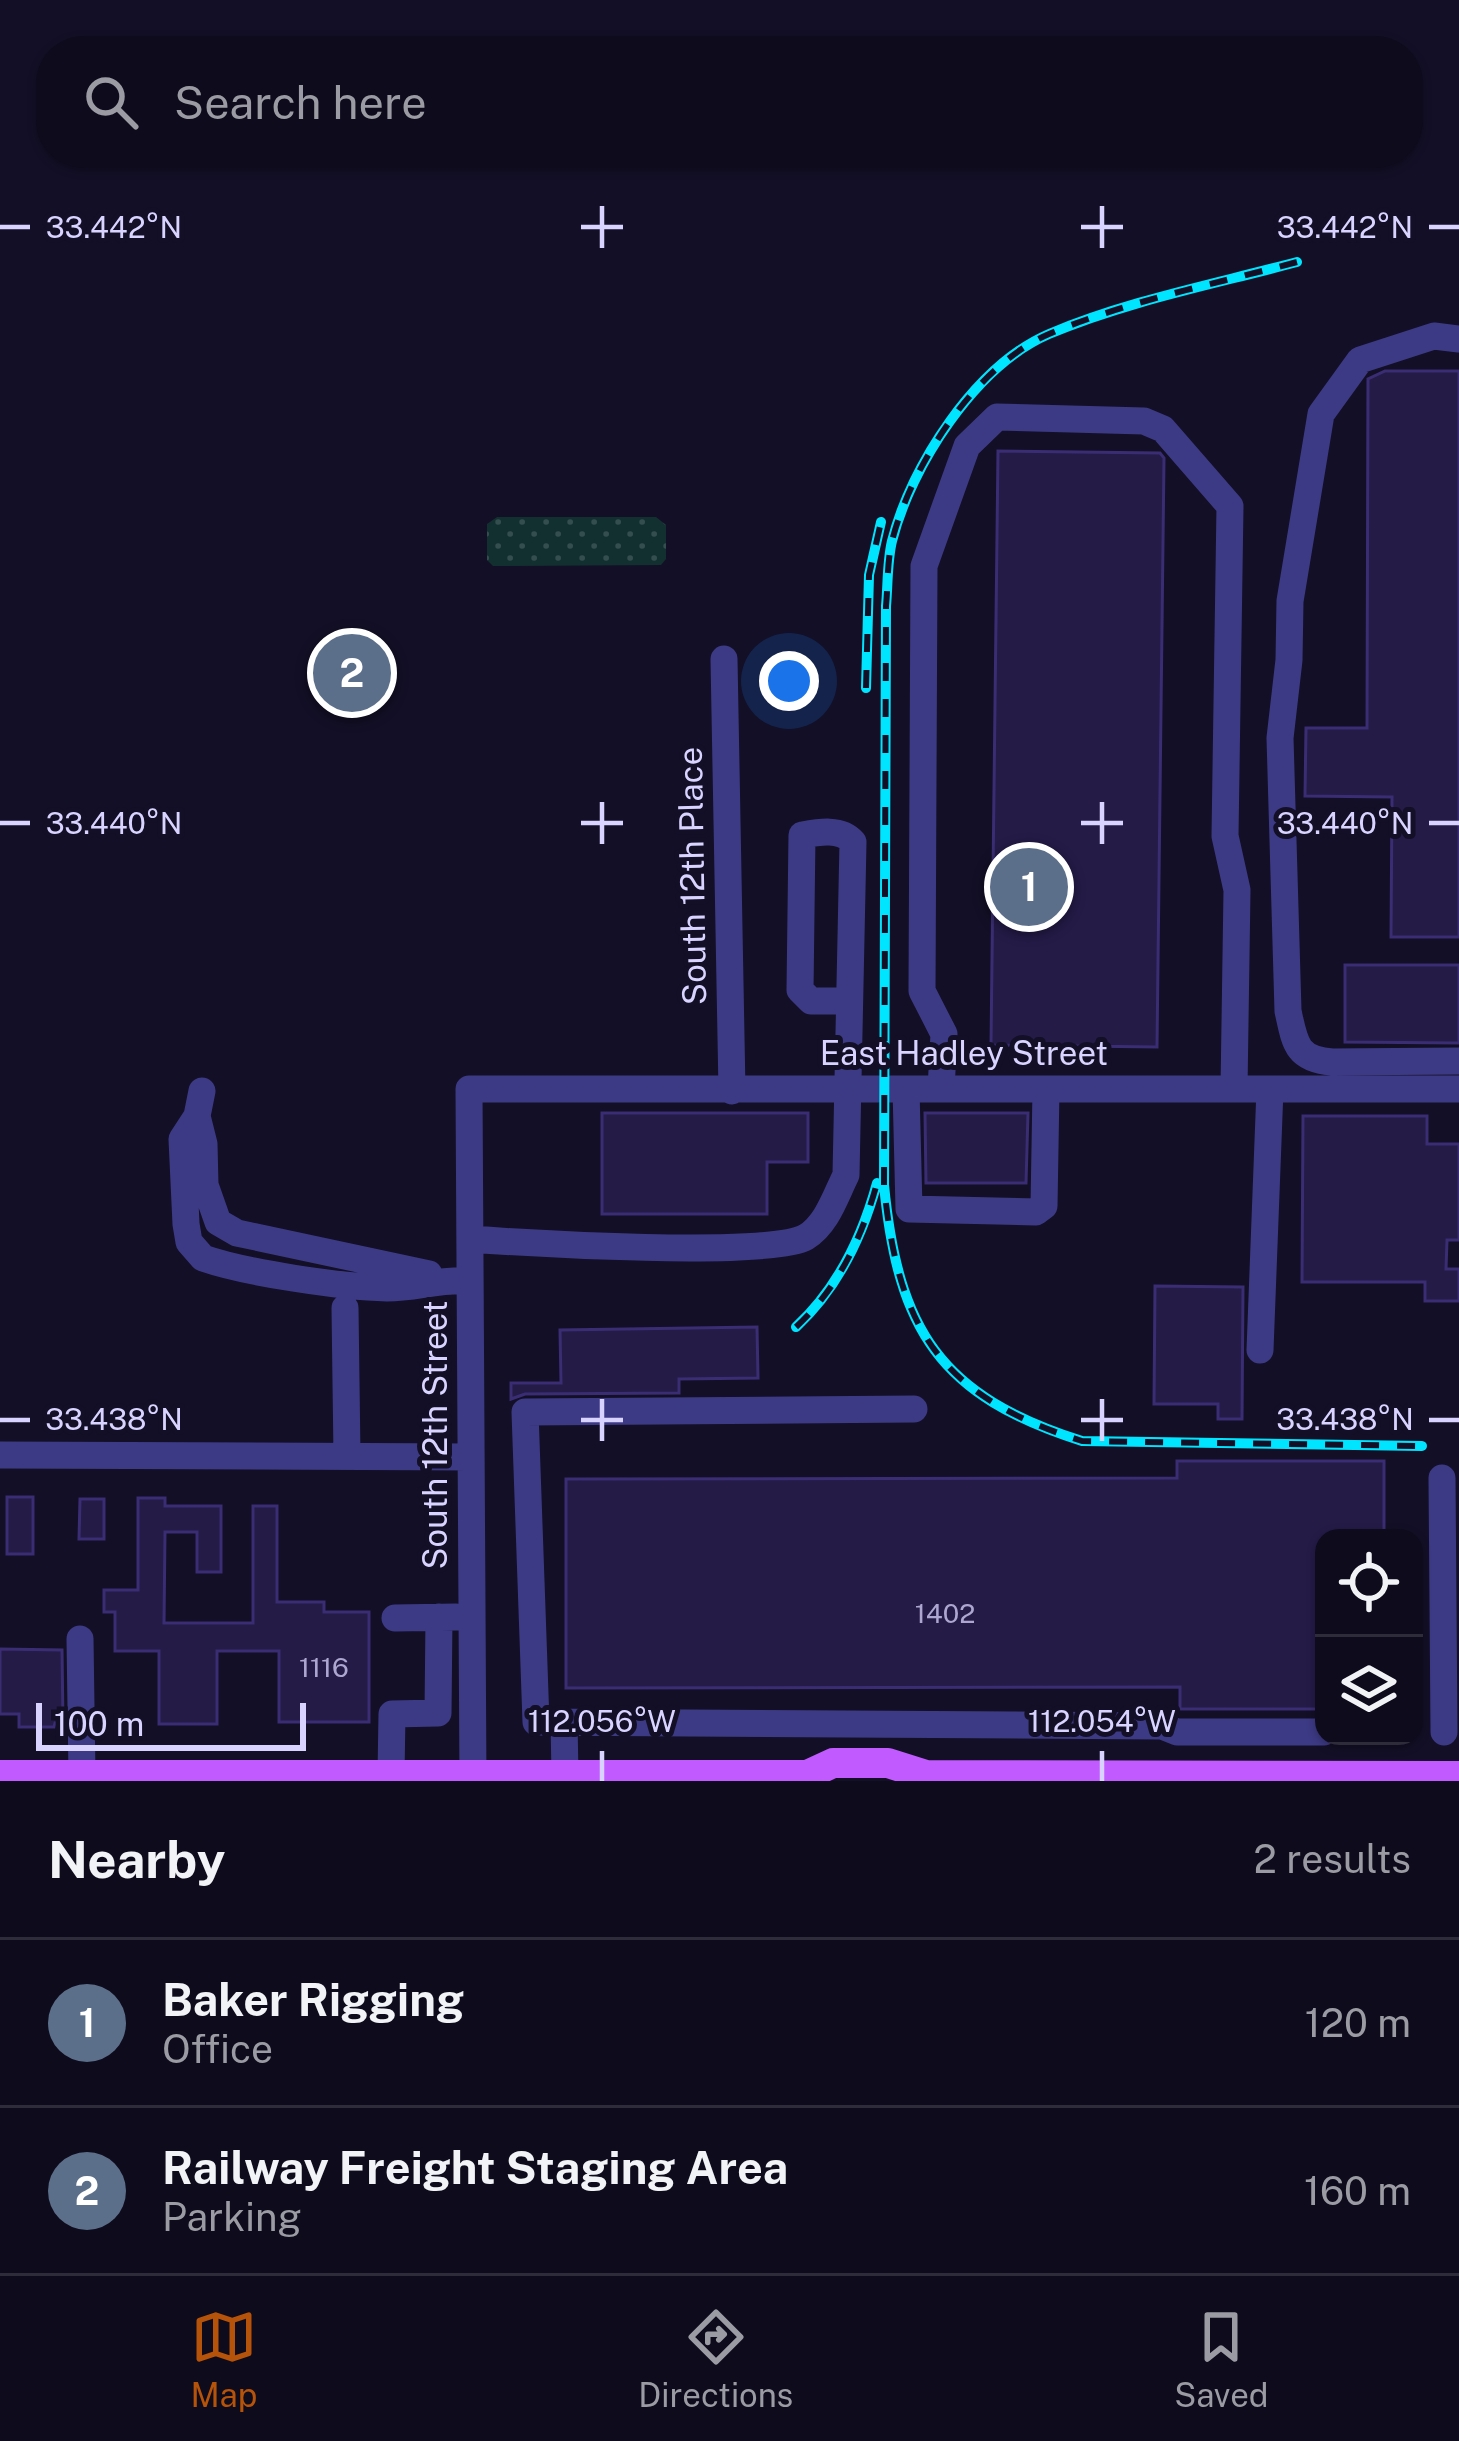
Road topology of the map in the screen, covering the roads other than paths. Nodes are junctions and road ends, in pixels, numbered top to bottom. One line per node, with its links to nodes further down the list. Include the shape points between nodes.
1 (1459, 340): 4 (street, via 1434,336 1360,360 1321,414 1290,601 1279,792 1288,1011 1303,1055)
2 (724, 659): 13 (street, South 12th Place)
3 (848, 1001): 3 (street, via 853,842 823,831 802,835 800,990 811,1001); 7 (street)
4 (1459, 1061)
5 (1459, 1088): 12 (street, East Hadley Street)
6 (469, 1089): 13 (street, East Hadley Street); 14 (street, South 12th Street)
7 (848, 1089): 8 (street, East Hadley Street); 13 (street, East Hadley Street); 14 (street, via 846,1175 823,1222 785,1246)
8 (906, 1089): 9 (street, East Hadley Street); 10 (street, via 906,1206 1036,1212 1044,1206)
9 (941, 1089): 10 (street, East Hadley Street); 11 (street, via 944,1034 922,991 924,566 967,446 997,417 1144,421 1163,429 1229,506 1225,836 1237,890)
10 (1046, 1089): 11 (street, East Hadley Street)
11 (1234, 1089): 12 (street, East Hadley Street)
12 (1270, 1089): 18 (street)
13 (732, 1091)
14 (470, 1239): 16 (street, South 12th Street)
15 (438, 1279): 15 (street, via 218,1222 205,1185 200,1103 182,1139 190,1242 203,1258 364,1287); 16 (street)
16 (470, 1281): 22 (street, South 12th Street)
17 (345, 1308): 21 (street)
18 (1260, 1350)
19 (914, 1409): 28 (street, via 525,1412 536,1722)
20 (0, 1455): 21 (street)
21 (347, 1456): 22 (street)
22 (471, 1456): 25 (street, South 12th Street)
23 (1442, 1478): 30 (street)
24 (439, 1617): 25 (street); 26 (street); 33 (street, via 438,1713 392,1714)
25 (472, 1617): 36 (street, South 12th Street)
26 (395, 1618)
27 (80, 1640): 32 (street)
28 (564, 1722): 29 (street); 34 (street)
29 (1315, 1732)
30 (1439, 1732): 35 (street)
31 (0, 1774): 32 (main road)
32 (82, 1775): 33 (main road)
33 (391, 1775): 36 (main road)
34 (565, 1775): 36 (main road); 37 (main road)
35 (1449, 1776): 40 (main road)
36 (473, 1778)
37 (818, 1778): 38 (main road, via 833,1763 888,1763)
38 (911, 1778): 39 (main road)
39 (1023, 1779): 40 (main road)
40 (1295, 1779)

